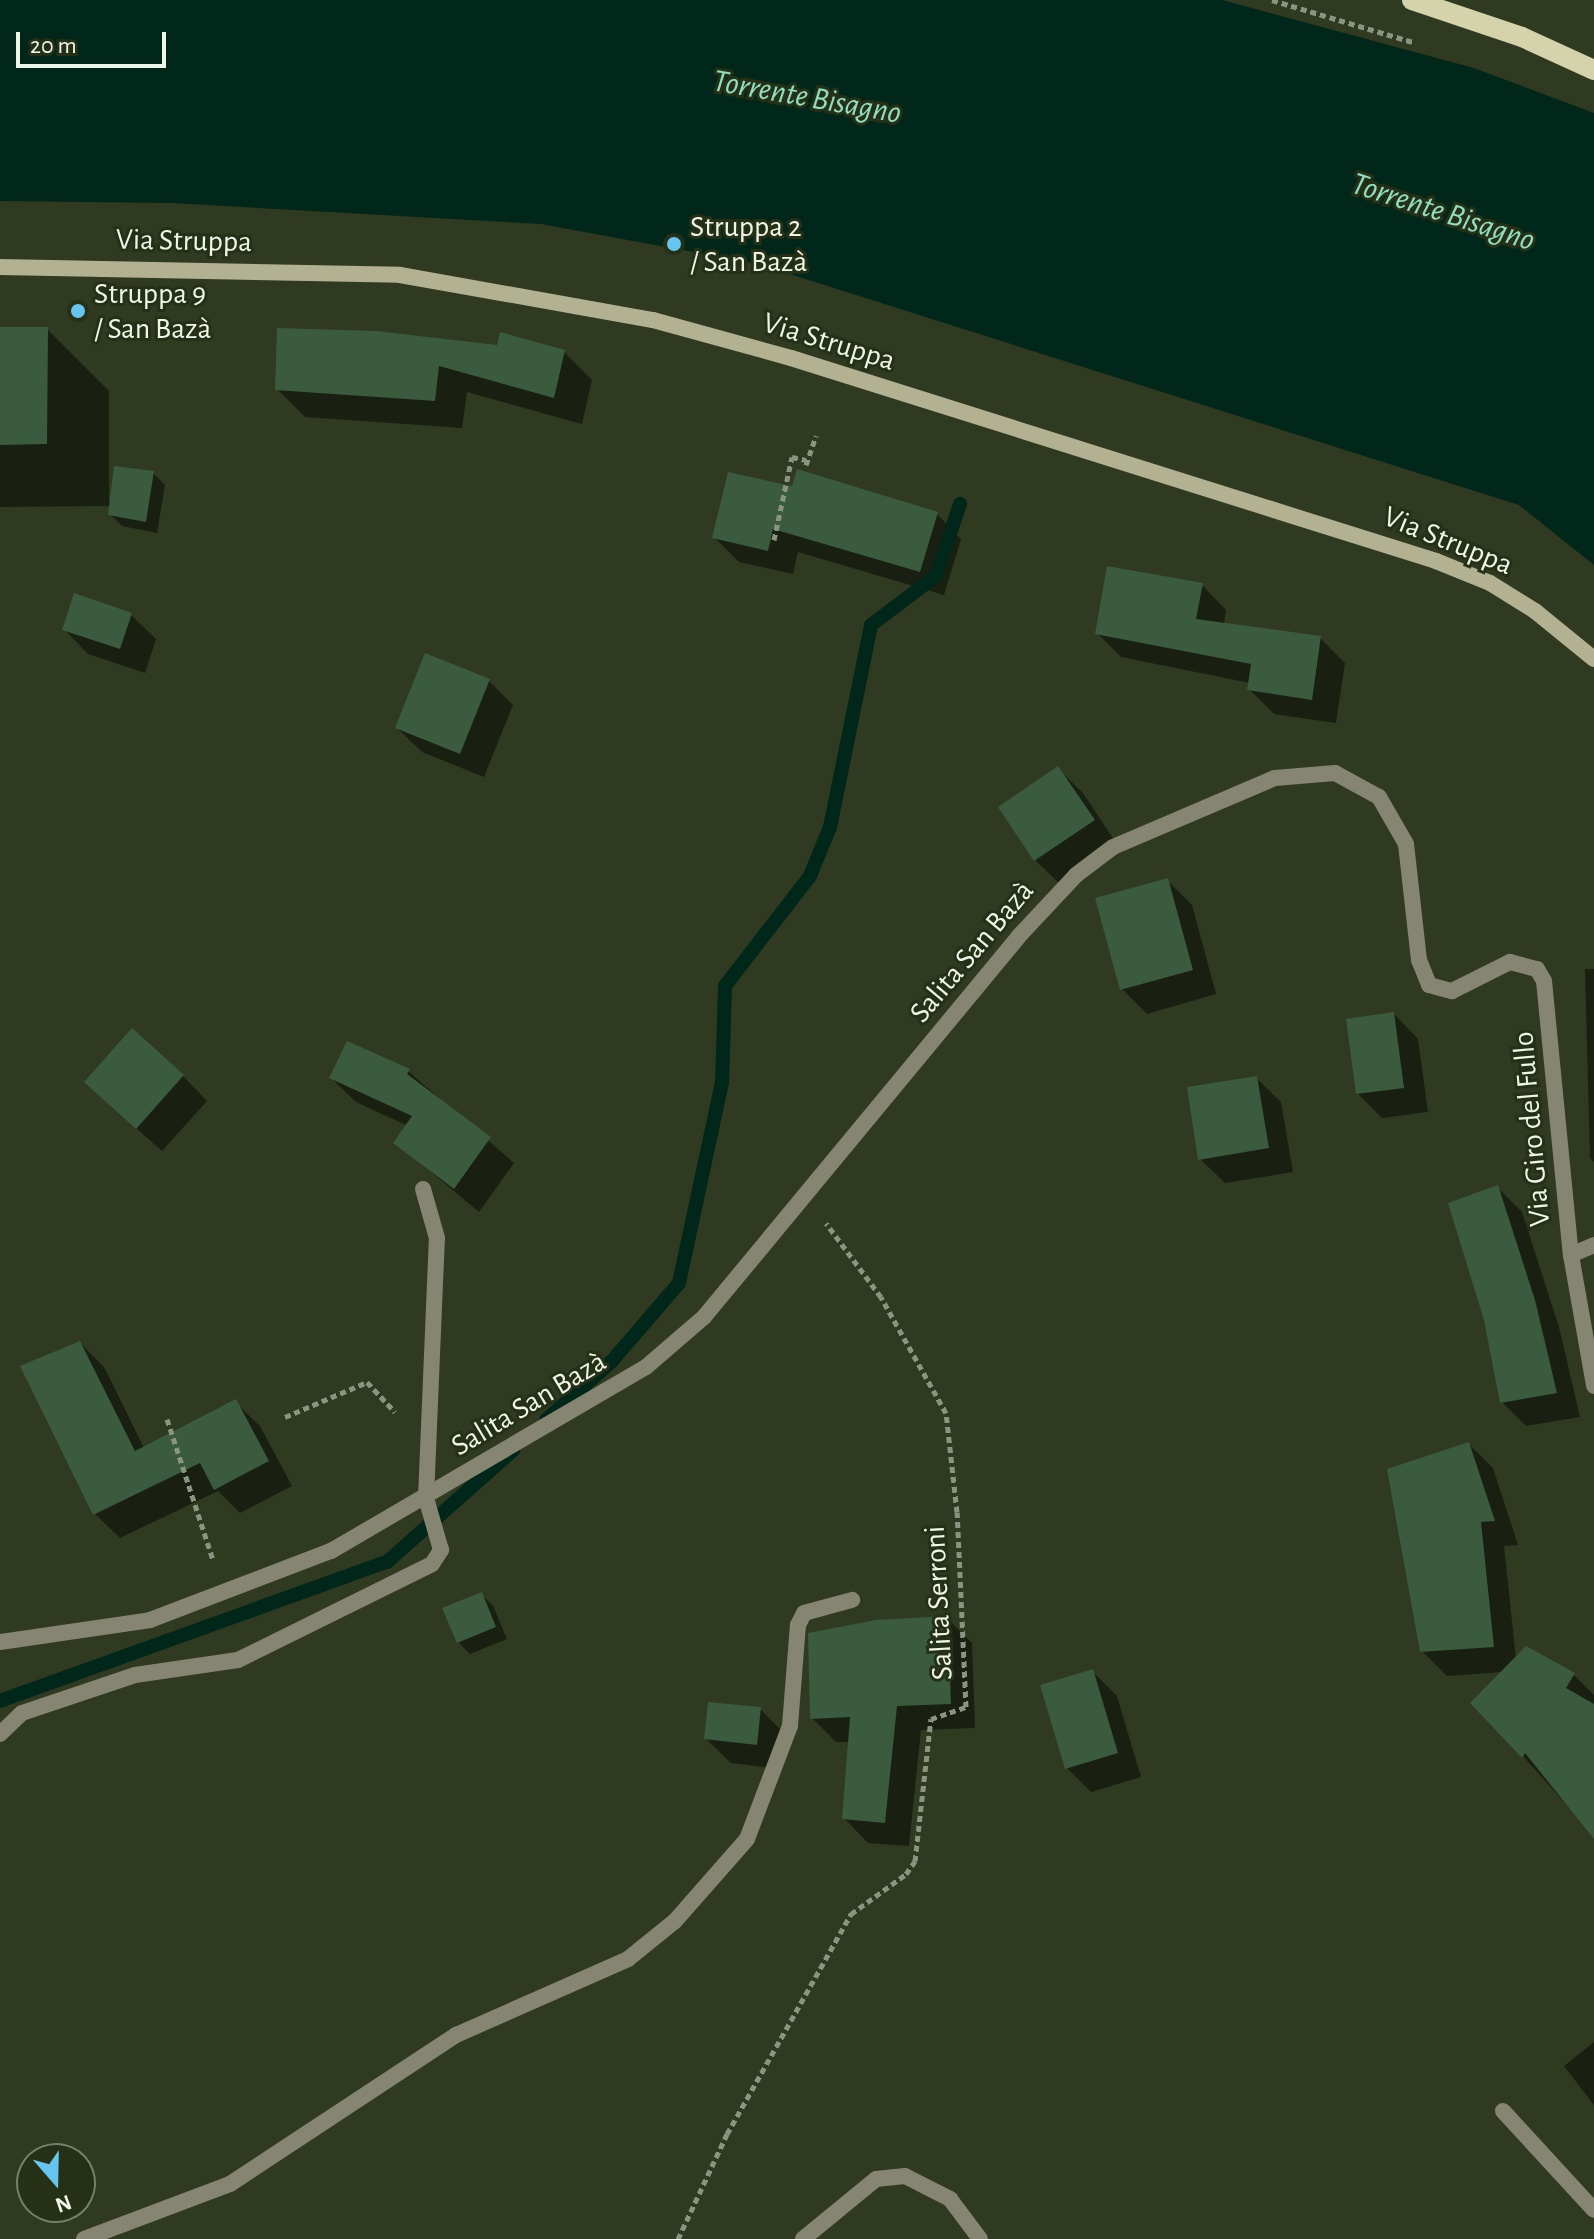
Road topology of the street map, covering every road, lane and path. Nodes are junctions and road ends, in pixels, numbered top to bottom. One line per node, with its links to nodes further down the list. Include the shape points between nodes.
1 (1272, 0): 3 (path)
2 (1412, 0): 4 (main road, via 1522,37)
3 (1429, 47)
4 (1594, 70)
5 (0, 267): 8 (main road, Via Struppa, via 400,275 653,320 1436,561 1513,597)
6 (816, 436): 7 (path, via 806,462 792,457)
7 (774, 540)
8 (1594, 659)
9 (1548, 997): 13 (street, Via Giro del Fullo); 18 (street, Salita San Bazà, via 1537,969 1525,963 1496,967 1452,991 1429,985 1419,960 1406,844 1379,797 1356,780 1307,772 1275,778 1207,805 1113,847 1076,875 1018,937 679,1343)
10 (423, 1189): 18 (street, via 437,1238)
11 (815, 1217): 26 (path, Salita Serroni, via 822,1217 881,1297 946,1413 957,1512 966,1707 931,1719 915,1861 906,1874 851,1914 727,2134)
12 (1594, 1245): 13 (street, Via Giro del Fullo)
13 (1571, 1255): 14 (street, Via Giro del Fullo)
14 (1594, 1386)
15 (285, 1417): 17 (path, via 367,1382 390,1402)
16 (167, 1419): 19 (path)
17 (400, 1423)
18 (426, 1498): 19 (street, Salita San Bazà, via 331,1551); 22 (street, via 441,1550 415,1577 238,1660 135,1675 22,1713)
19 (225, 1595): 21 (street, Salita San Bazà, via 91,1633)
20 (852, 1600): 25 (street, via 804,1613 798,1625 790,1726 747,1839 675,1921 628,1959 456,2035 230,2184)
21 (0, 1642)
22 (0, 1734)
23 (1503, 2111): 24 (street)
24 (1594, 2210)
25 (84, 2239)
26 (678, 2239)
27 (803, 2239): 28 (street, via 876,2179 905,2176 950,2199)
28 (980, 2239)

